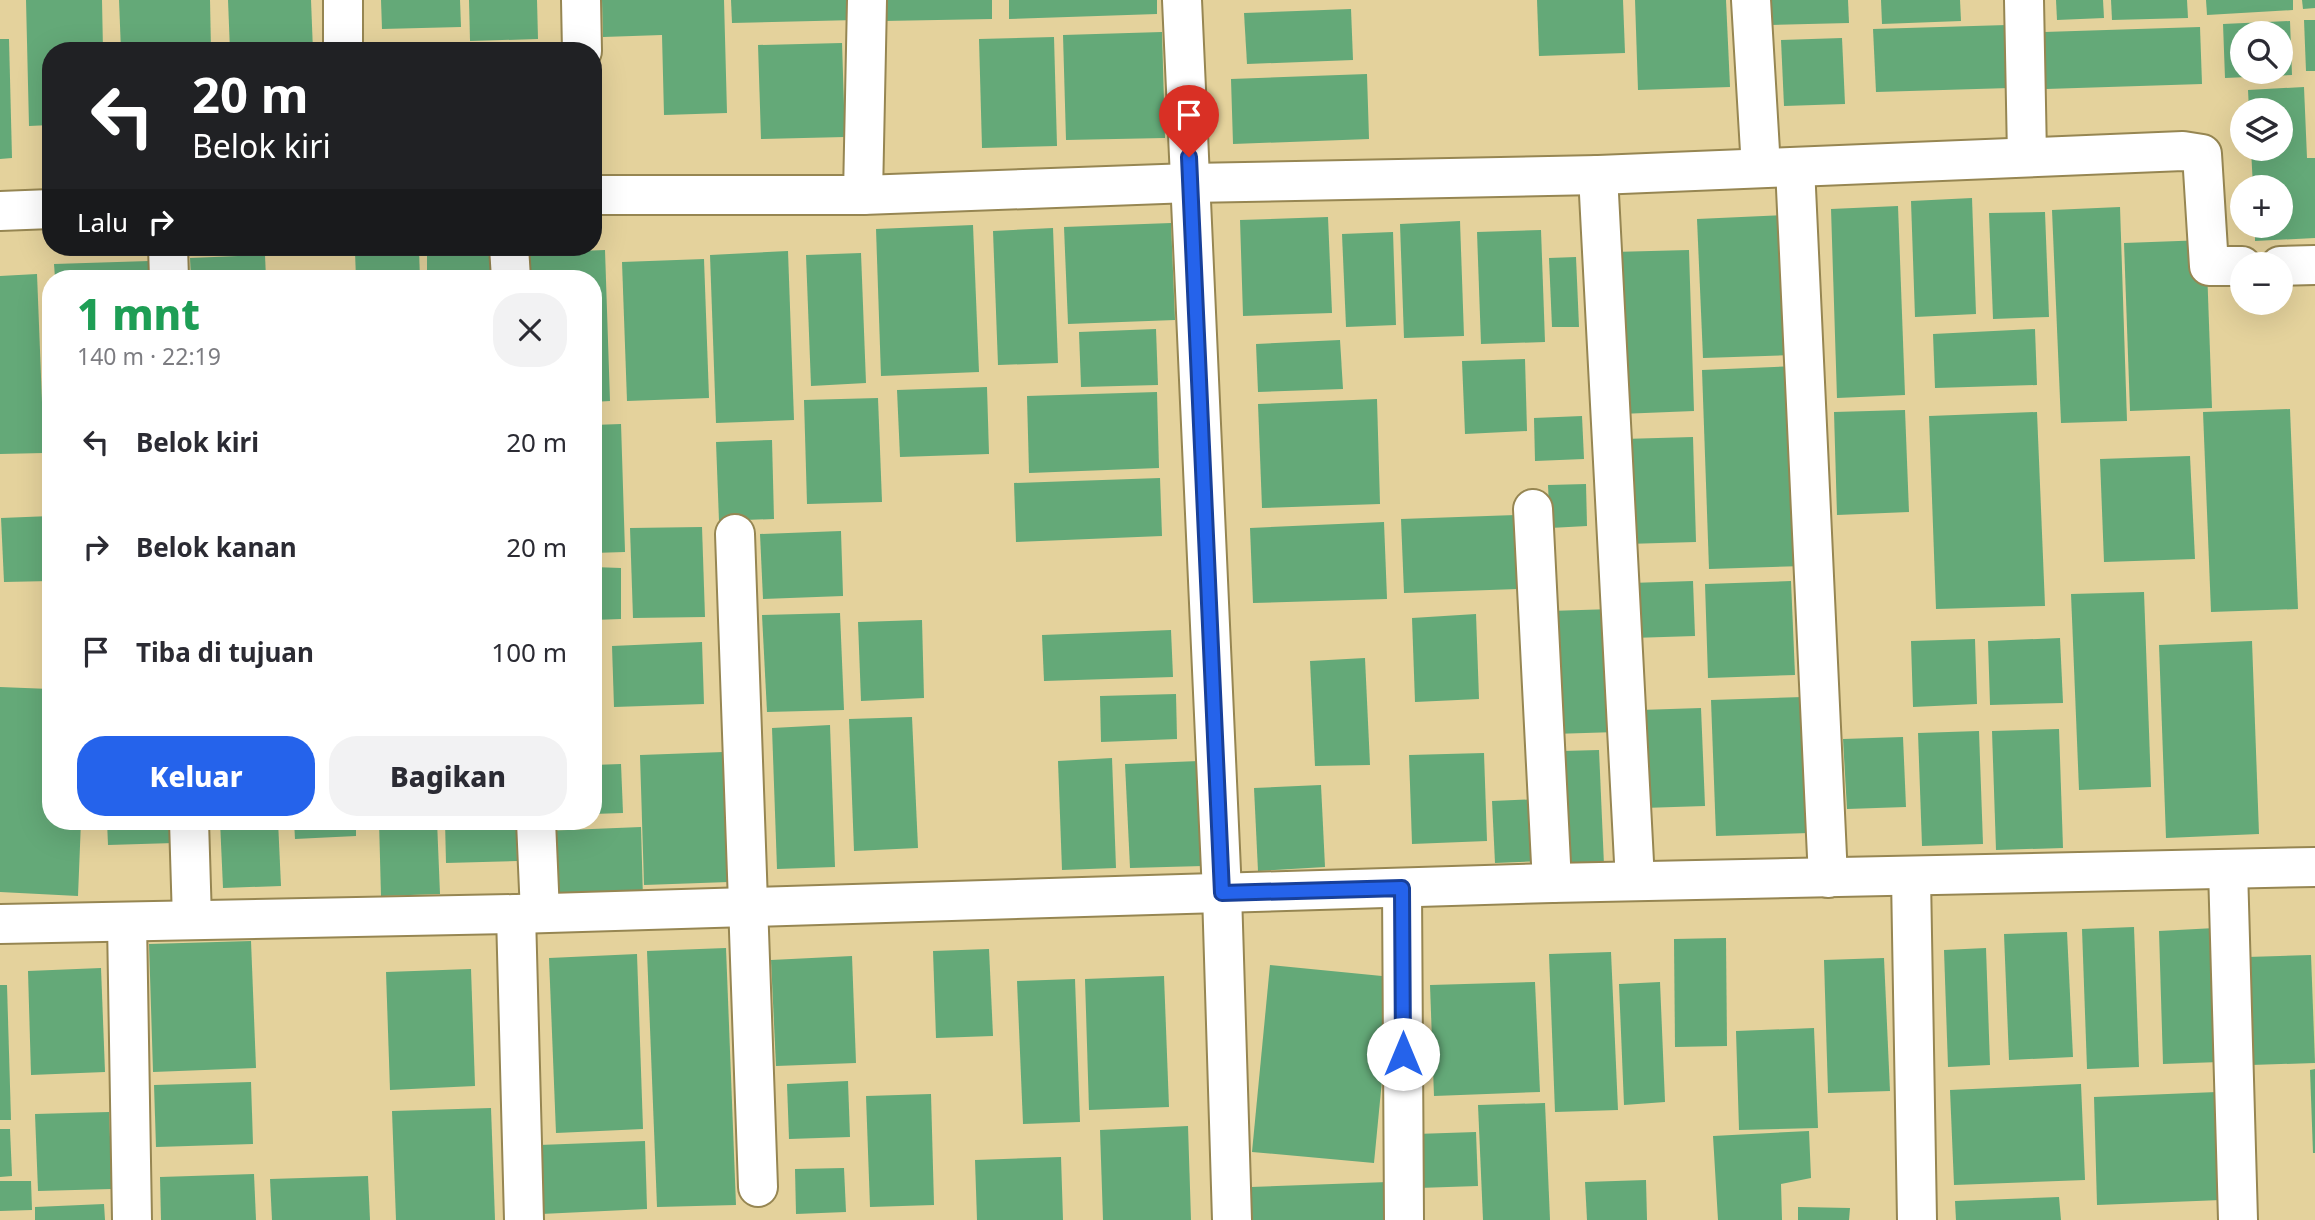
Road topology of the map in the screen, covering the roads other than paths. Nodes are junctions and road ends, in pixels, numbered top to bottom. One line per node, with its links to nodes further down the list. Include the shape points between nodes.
1 (343, 0): 7 (street)
2 (581, 0): 8 (street)
3 (867, 0): 14 (street)
4 (1182, 0): 12 (street)
5 (1751, 0): 10 (street)
6 (2024, 0): 9 (street)
7 (343, 42)
8 (582, 42)
9 (2027, 156): 10 (street); 18 (street, via 2202,154 2209,266)
10 (1778, 167): 11 (street); 27 (street)
11 (1598, 175): 12 (street); 28 (street)
12 (1190, 183): 14 (street); 31 (street)
13 (602, 195): 14 (street)
14 (863, 195)
15 (42, 209): 16 (street)
16 (0, 211)
17 (2315, 265): 19 (street)
18 (2230, 266)
19 (2293, 266)
20 (1533, 509): 29 (street)
21 (735, 534): 32 (street)
22 (189, 830): 34 (street)
23 (535, 830): 33 (street)
24 (2315, 866): 25 (street)
25 (2228, 869): 26 (street); 43 (street)
26 (1911, 877): 27 (street); 42 (street)
27 (1828, 878): 28 (street)
28 (1634, 881): 29 (street)
29 (1552, 883): 30 (street)
30 (1402, 888): 31 (street); 41 (street)
31 (1222, 893): 32 (street); 40 (street)
32 (746, 907): 33 (street); 37 (street)
33 (528, 914): 34 (street); 39 (street)
34 (192, 920): 35 (street)
35 (127, 922): 36 (street); 38 (street)
36 (0, 924)
37 (758, 1187)
38 (132, 1220)
39 (524, 1220)
40 (1231, 1220)
41 (1404, 1220)
42 (1917, 1220)
43 (2238, 1220)

